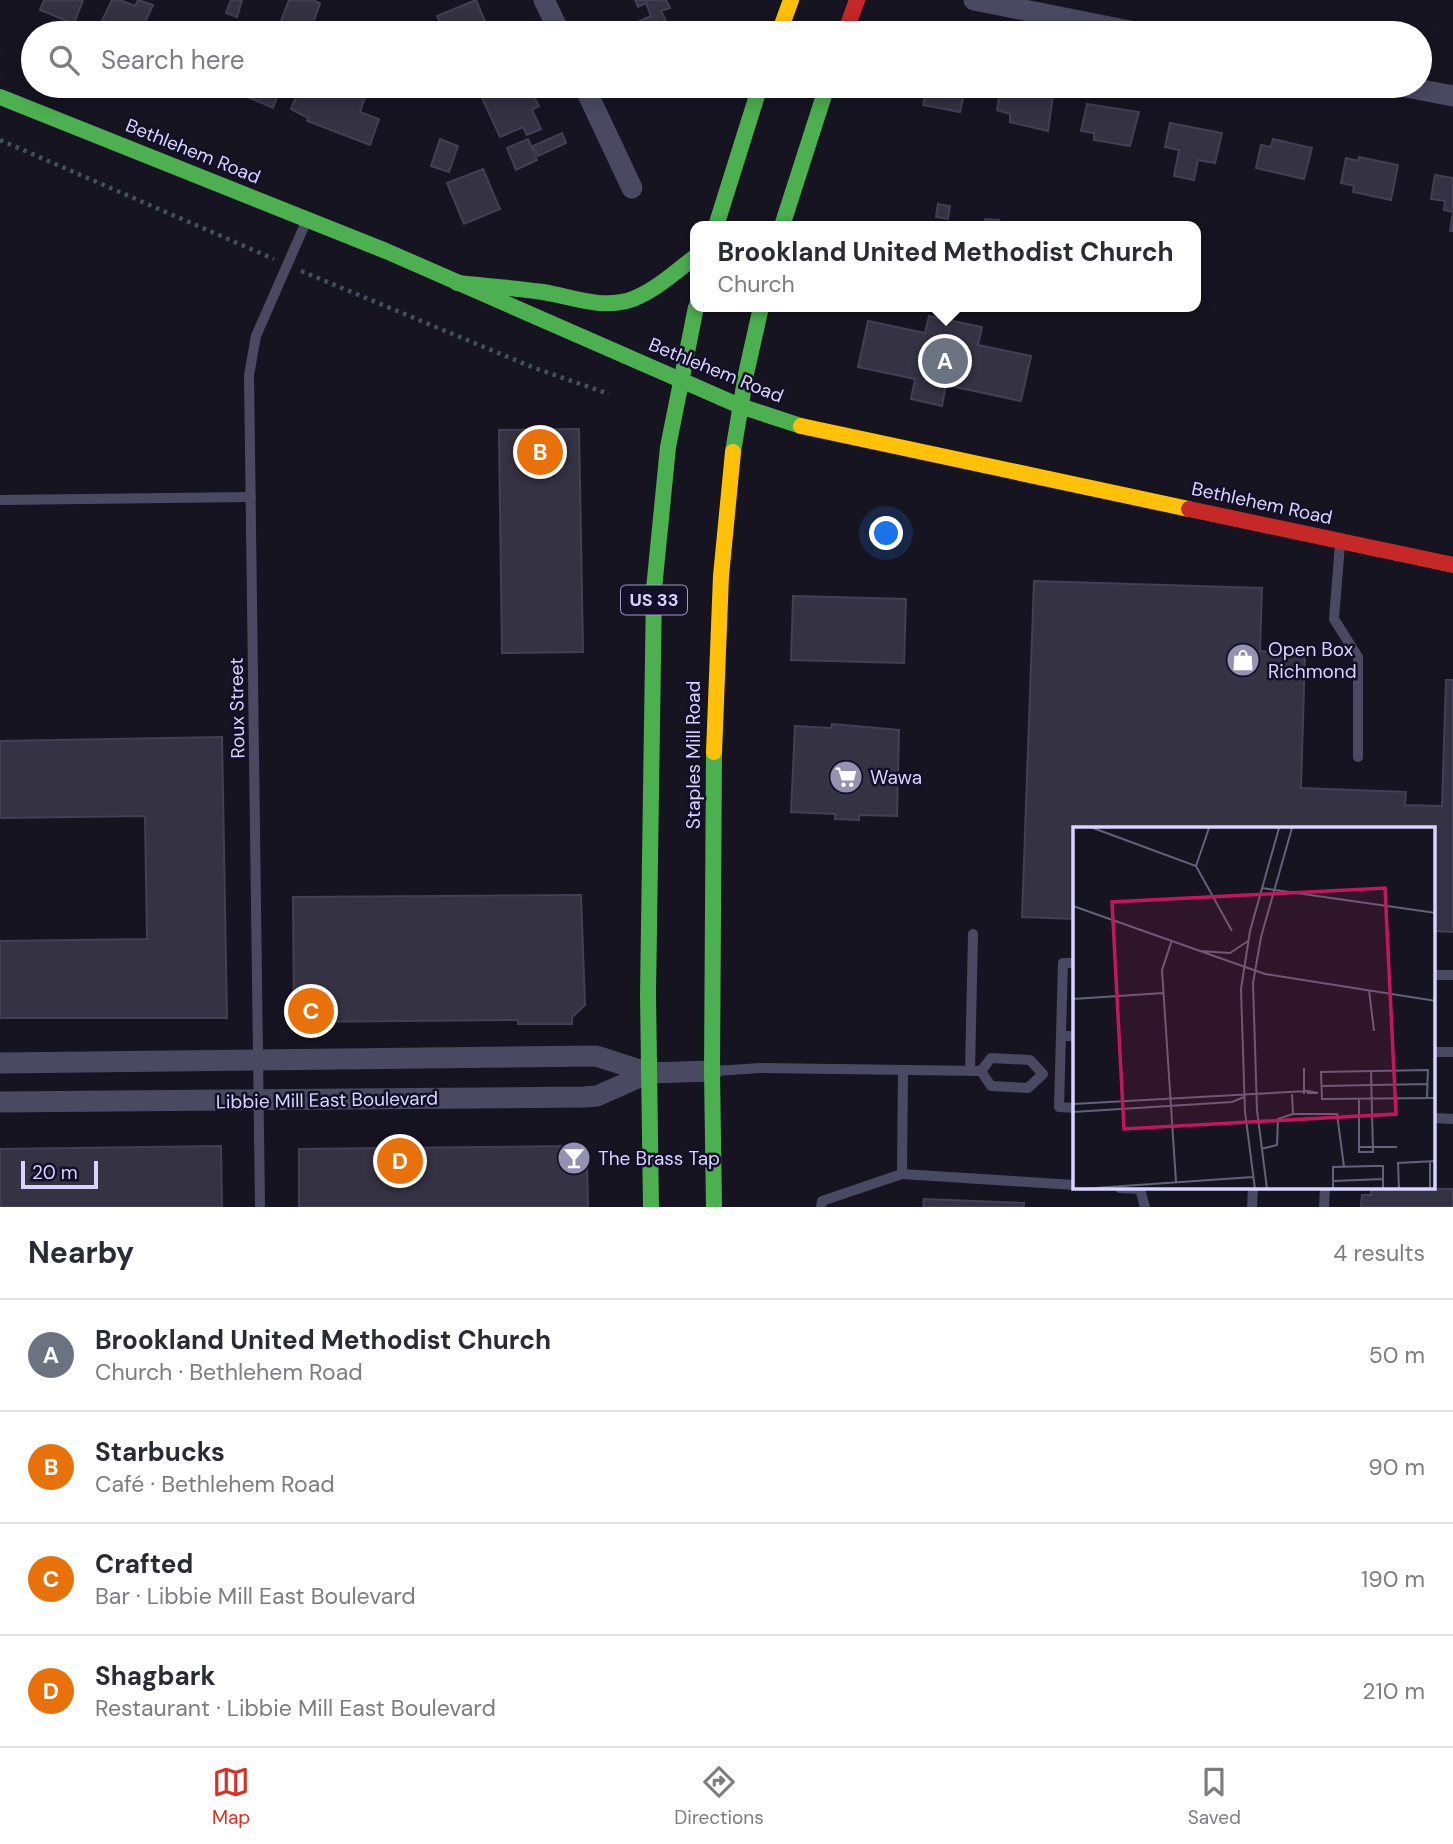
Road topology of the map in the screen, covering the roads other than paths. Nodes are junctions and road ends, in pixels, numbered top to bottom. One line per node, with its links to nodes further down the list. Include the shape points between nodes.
1 (544, 0): 5 (street)
2 (791, 0): 6 (main road)
3 (856, 0): 7 (main road)
4 (974, 0): 8 (street)
5 (554, 21)
6 (783, 21)
7 (849, 21)
8 (1080, 21)
9 (1432, 92): 10 (street)
10 (1453, 96)
11 (0, 97): 16 (main road, Bethlehem Road)
12 (590, 98): 15 (street)
13 (756, 98): 17 (main road)
14 (823, 98): 18 (main road)
15 (632, 188)
16 (307, 220): 20 (main road, Bethlehem Road); 25 (lane, Roux Street, via 265,312 251,356)
17 (718, 221)
18 (784, 221)
19 (690, 261): 20 (main road, via 647,291 612,304)
20 (457, 283): 23 (main road, Bethlehem Road)
21 (695, 312): 23 (main road, US 33)
22 (760, 312): 24 (main road, Staples Mill Road)
23 (680, 380): 24 (main road, Bethlehem Road); 39 (main road, US 33, via 654,589)
24 (740, 406): 27 (main road, Bethlehem Road, via 793,424); 36 (main road, Staples Mill Road, via 716,626)
25 (251, 497): 26 (lane); 34 (lane, Roux Street)
26 (0, 500)
27 (1340, 541): 28 (main road, Bethlehem Road); 29 (lane, via 1334,619 1358,657)
28 (1453, 565)
29 (1358, 757)
30 (973, 934): 38 (lane)
31 (1073, 963): 32 (lane, via 1063,962)
32 (1061, 1036): 33 (lane); 41 (lane)
33 (1073, 1037)
34 (258, 1061): 35 (street, Libbie Mill East Boulevard); 39 (street, Libbie Mill East Boulevard, via 596,1056); 42 (lane, Roux Street)
35 (0, 1063)
36 (712, 1071): 37 (lane); 39 (street, Libbie Mill East Boulevard); 50 (main road, Staples Mill Road)
37 (903, 1071): 38 (lane); 45 (lane)
38 (976, 1071): 40 (lane, via 991,1058 1030,1060); 40 (lane, via 990,1086 1028,1088)
39 (649, 1073): 42 (street, Libbie Mill East Boulevard, via 597,1096 584,1097); 49 (main road, US 33)
40 (1043, 1074): 41 (lane)
41 (1060, 1074): 44 (lane, via 1059,1107)
42 (258, 1101): 43 (street, Libbie Mill East Boulevard); 48 (lane, Roux Street)
43 (0, 1102)
44 (1073, 1108)
45 (902, 1174): 46 (lane); 51 (lane, via 822,1201)
46 (1073, 1185)
47 (1140, 1190): 52 (lane)
48 (260, 1207)
49 (651, 1207)
50 (714, 1207)
51 (821, 1207)
52 (1145, 1207)

